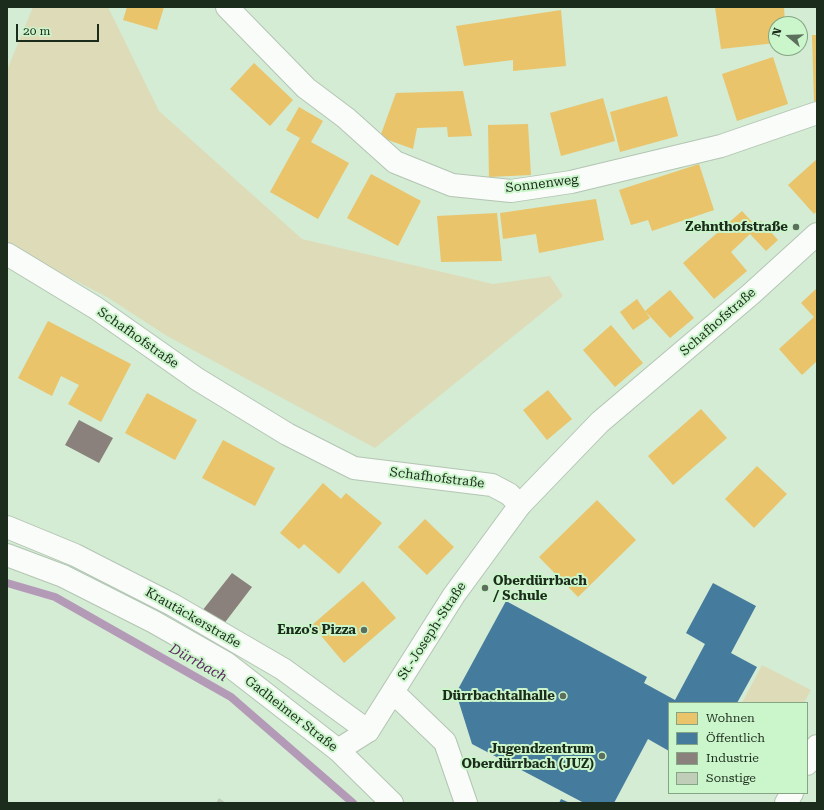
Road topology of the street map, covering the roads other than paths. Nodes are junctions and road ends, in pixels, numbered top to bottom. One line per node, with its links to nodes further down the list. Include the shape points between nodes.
1 (227, 7): 2 (street, Sonnenweg, via 306,88 346,118 395,162 452,185 511,191 571,182 720,146)
2 (817, 113)
3 (817, 234): 5 (street, Schafhofstraße, via 751,294 600,422)
4 (7, 254): 5 (street, Schafhofstraße, via 96,308 197,379 255,415 354,468 492,485 509,494)
5 (520, 504): 8 (street, St.-Joseph-Straße, via 454,595)
6 (7, 527): 9 (street, Krautäckerstraße, via 75,555 173,605 283,669)
7 (7, 555): 11 (street, Gadheimer Straße, via 63,576 154,622 226,663)
8 (393, 692): 9 (street, St.-Joseph-Straße); 15 (street, via 445,742)
9 (368, 731): 11 (street, St.-Joseph-Straße)
10 (817, 746): 12 (street)
11 (338, 750): 14 (street, Gadheimer Straße)
12 (808, 762)
13 (791, 794): 16 (street)
14 (392, 803)
15 (466, 803)
16 (786, 803)

